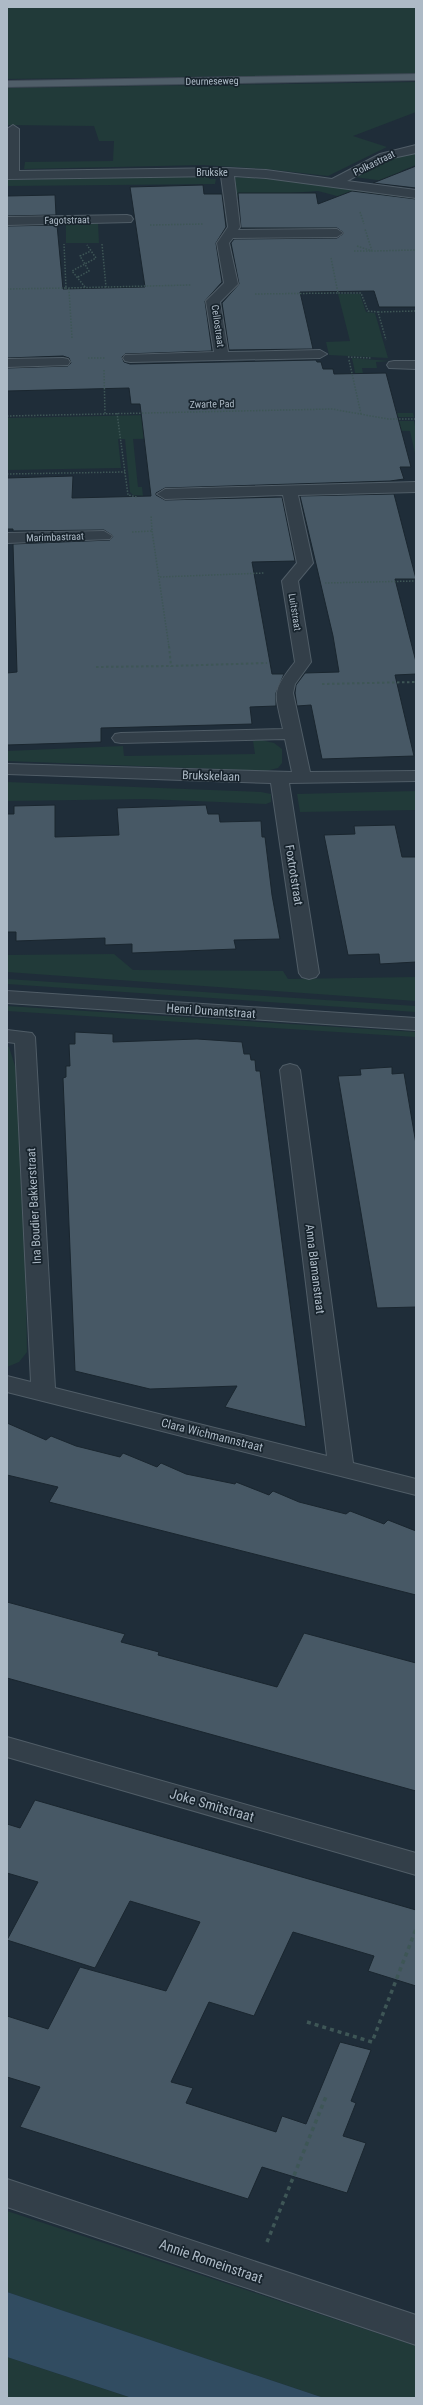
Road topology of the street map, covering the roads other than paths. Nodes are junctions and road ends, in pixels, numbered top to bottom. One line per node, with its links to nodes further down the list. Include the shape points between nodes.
1 (416, 77): 2 (main road, Deurneseweg)
2 (7, 84)
3 (13, 129): 6 (street)
4 (416, 149): 7 (street, Polkastraat, via 400,150)
5 (228, 172): 6 (street, Brukske); 7 (street, Brukske); 11 (street, Cellostraat)
6 (10, 174)
7 (334, 183): 8 (street, Brukske)
8 (416, 194)
9 (127, 219): 10 (street, Fagotstraat)
10 (7, 221)
11 (232, 229): 12 (street); 14 (street, Cellostraat, via 223,242 231,284 213,301)
12 (337, 233)
13 (320, 354): 14 (street, Cellostraat)
14 (222, 356): 15 (street, Cellostraat)
15 (130, 358)
16 (67, 360): 18 (street)
17 (393, 362): 19 (street)
18 (7, 363)
19 (416, 365)
20 (416, 487): 21 (street)
21 (289, 490): 22 (street); 25 (street, Luitstraat, via 304,563 294,578 303,662 284,693)
22 (165, 494)
23 (104, 536): 24 (street, Marimbastraat)
24 (7, 538)
25 (293, 734): 26 (street); 30 (street, Luitstraat)
26 (121, 738)
27 (7, 769): 29 (street, Brukskelaan)
28 (416, 776): 30 (street, Brukskelaan)
29 (279, 778): 30 (street, Brukskelaan); 31 (street, Foxtrotstraat)
30 (302, 778)
31 (309, 973)
32 (7, 997): 33 (street, Henri Dunantstraat)
33 (416, 1024)
34 (7, 1036): 37 (street, Ina Boudier Bakkerstraat, via 25,1037)
35 (290, 1070): 38 (street, Anna Blamanstraat)
36 (7, 1384): 37 (street, Clara Wichmannstraat)
37 (43, 1393): 38 (street, Clara Wichmannstraat)
38 (341, 1468): 39 (street, Clara Wichmannstraat)
39 (416, 1487)
40 (7, 1747): 41 (street, Joke Smitstraat)
41 (416, 1864)
42 (7, 2193): 43 (street, Annie Romeinstraat)
43 (416, 2330)

